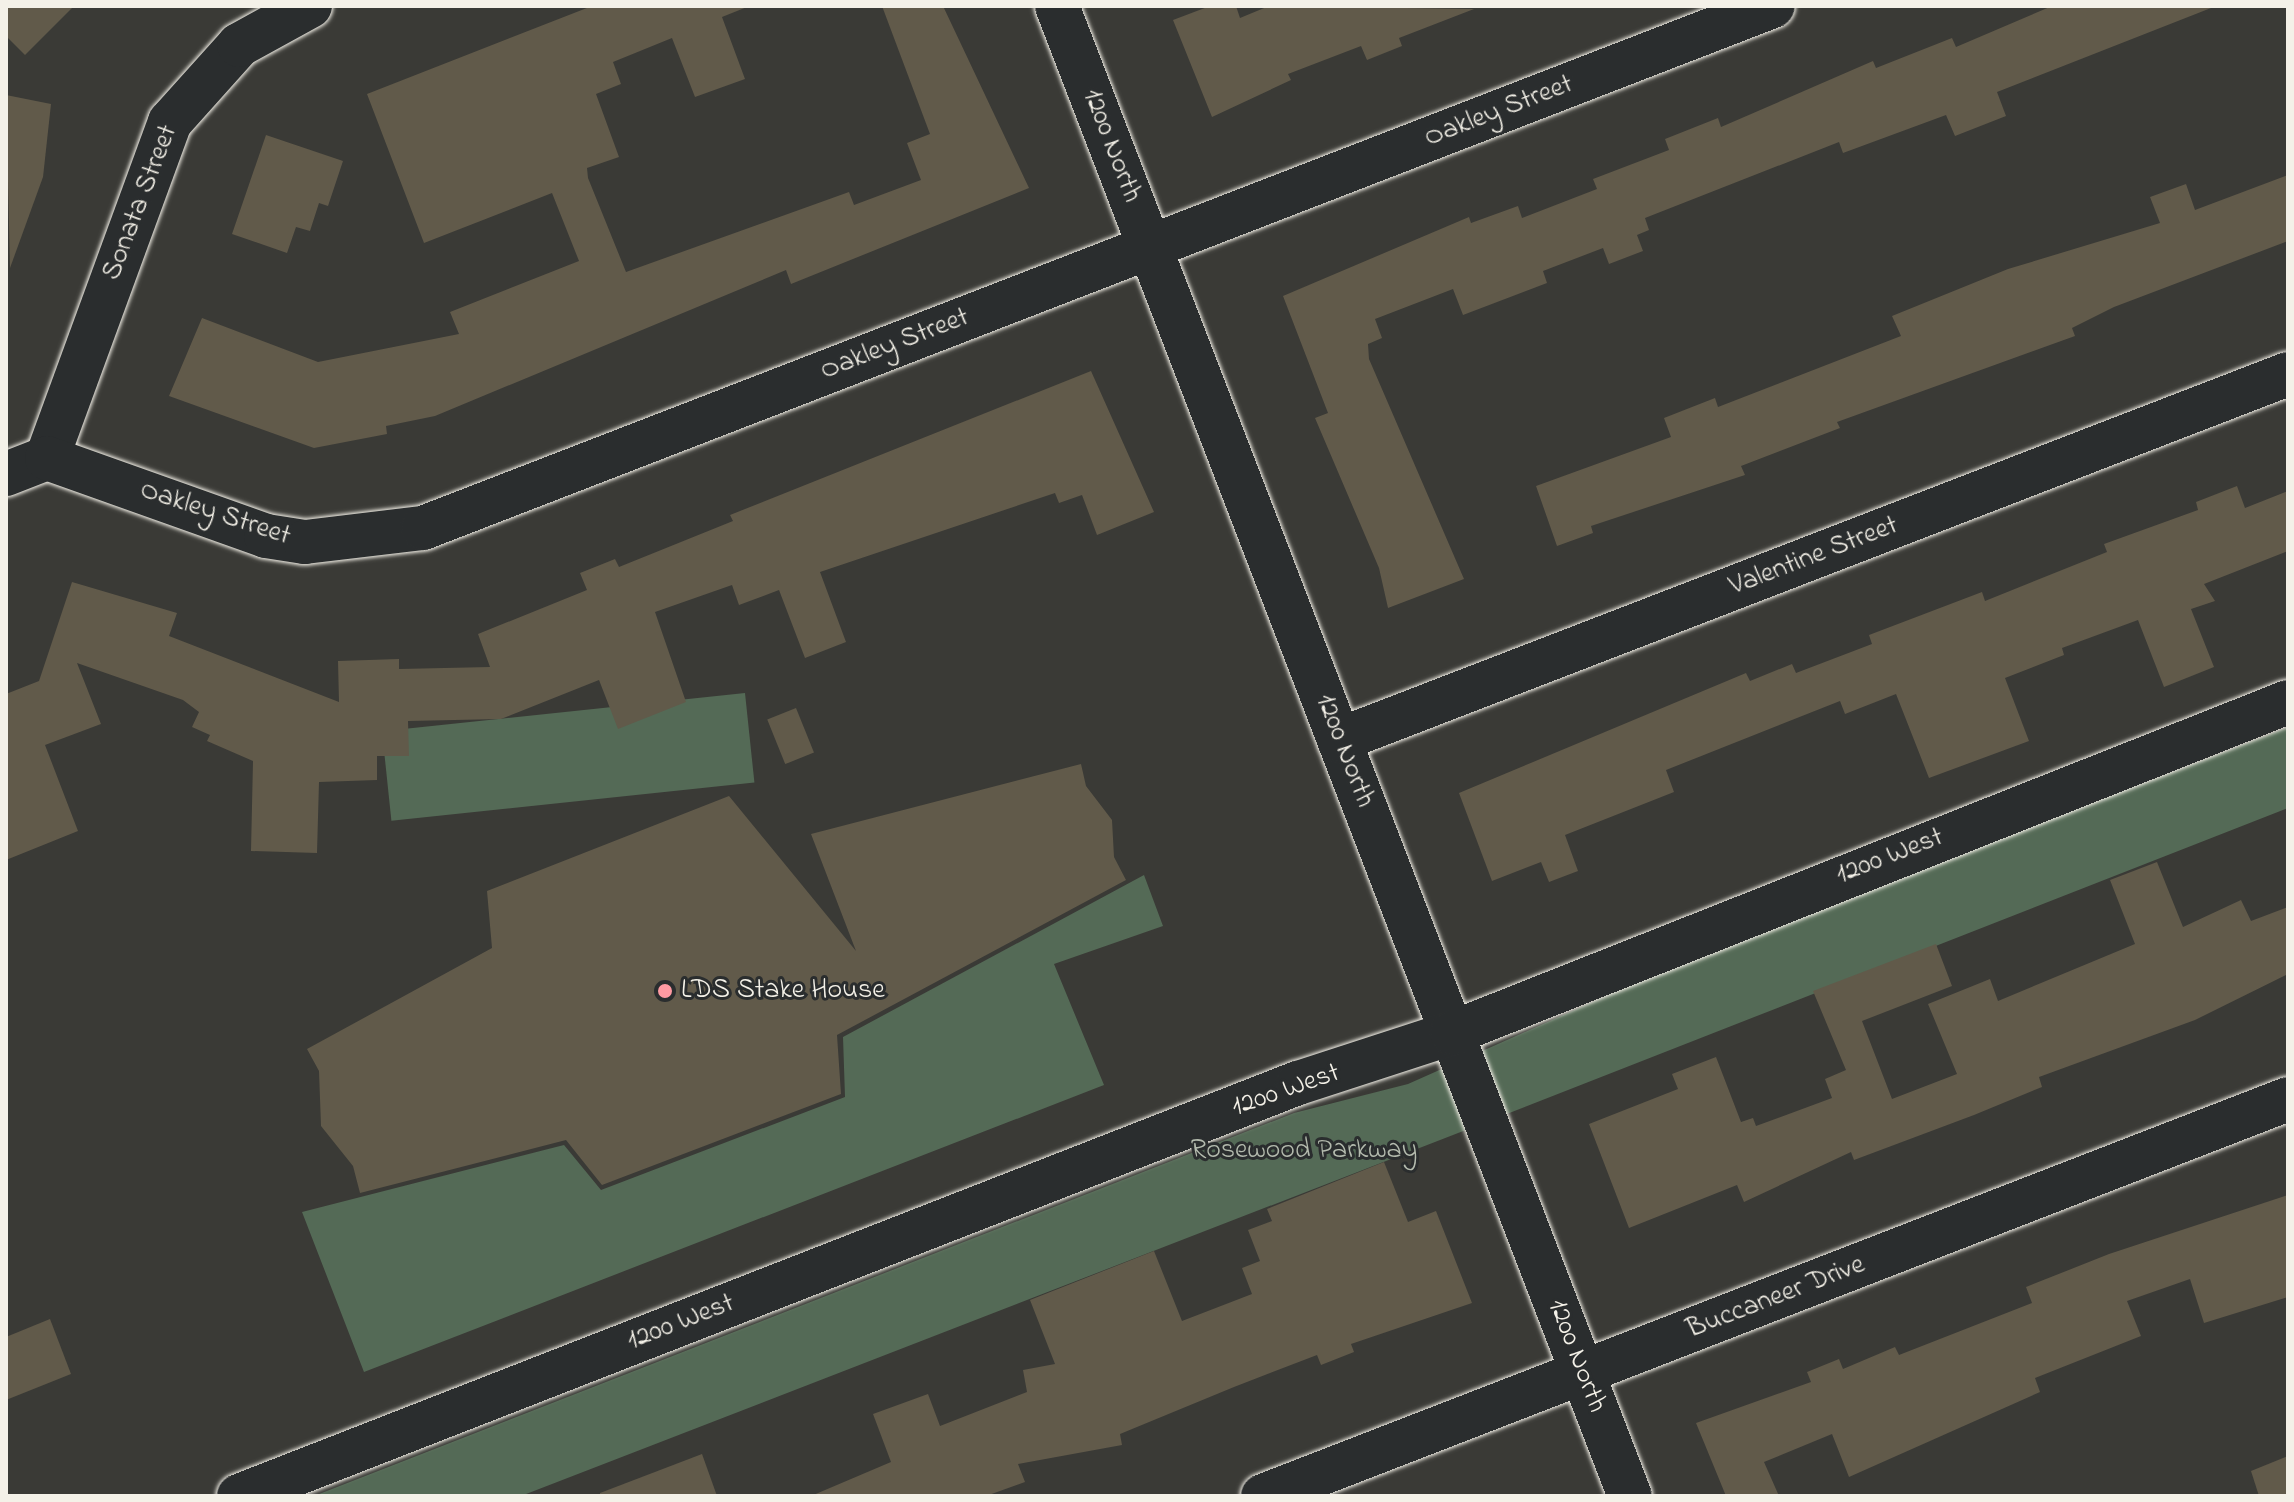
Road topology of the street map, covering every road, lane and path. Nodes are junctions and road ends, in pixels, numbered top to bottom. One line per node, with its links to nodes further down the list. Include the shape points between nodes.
1 (310, 6): 6 (street, Sonata Street, via 239,45 170,122)
2 (1057, 6): 4 (street, 1200 North)
3 (1773, 6): 4 (street, Oakley Street)
4 (1150, 247): 6 (street, Oakley Street, via 384,537 305,542 266,536); 9 (street, 1200 North)
5 (2288, 374): 9 (street, Valentine Street)
6 (47, 458): 7 (street)
7 (6, 474)
8 (2288, 702): 10 (street, 1200 West)
9 (1339, 740): 10 (street, 1200 North)
10 (1452, 1033): 12 (street, 1200 North); 13 (street, 1200 West, via 1298,1083)
11 (2288, 1099): 12 (street, Buccaneer Drive)
12 (1583, 1372): 14 (street, Buccaneer Drive); 15 (street, 1200 North)
13 (239, 1496)
14 (1263, 1496)
15 (1630, 1496)

